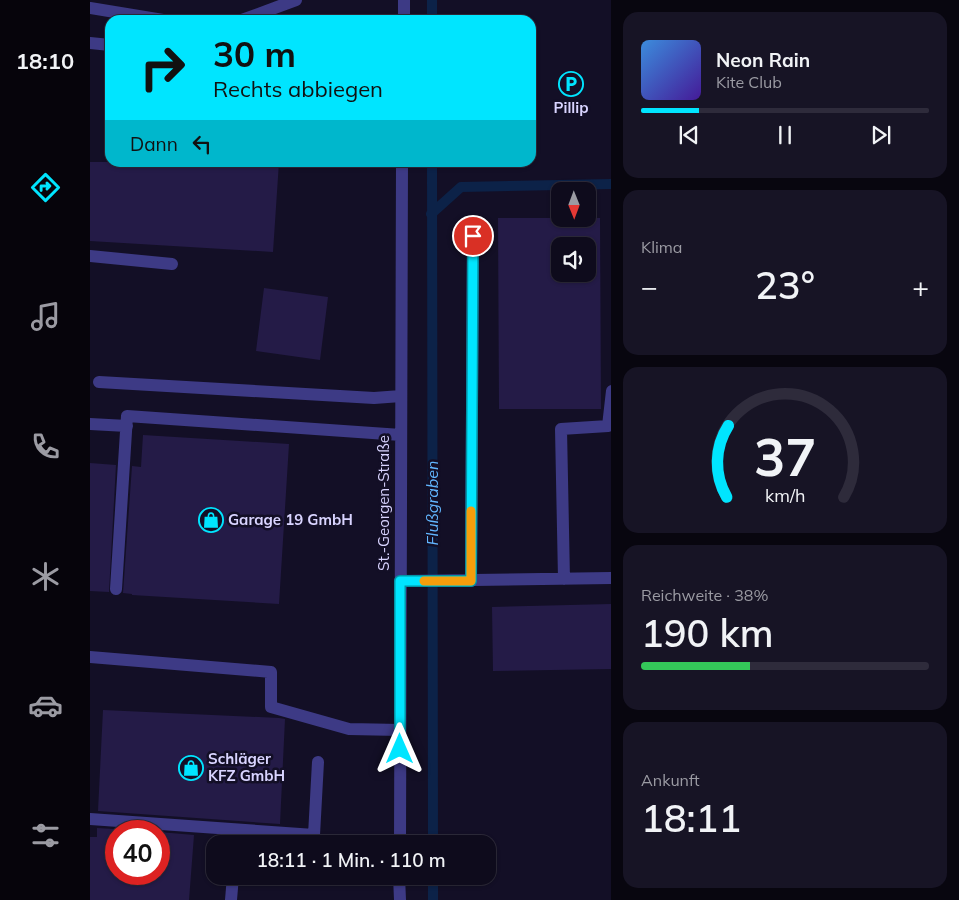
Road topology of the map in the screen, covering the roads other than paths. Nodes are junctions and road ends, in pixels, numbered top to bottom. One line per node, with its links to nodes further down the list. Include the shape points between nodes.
1 (296, 0): 5 (street)
2 (404, 0): 6 (street)
3 (90, 8): 4 (street)
4 (133, 15)
5 (256, 15)
6 (404, 15)
7 (90, 43): 8 (street)
8 (105, 44)
9 (402, 167): 14 (street, St.-Georgen-Straße)
10 (473, 236): 22 (street)
11 (90, 256): 12 (street)
12 (172, 264)
13 (99, 382): 14 (street, via 374,398)
14 (401, 396): 18 (street, St.-Georgen-Straße)
15 (611, 400): 20 (street, via 608,426 562,429)
16 (90, 424): 17 (street)
17 (127, 426): 18 (street, via 127,416); 23 (street)
18 (401, 435): 21 (street, St.-Georgen-Straße)
19 (611, 578): 20 (street)
20 (564, 579): 22 (street)
21 (400, 581): 22 (street); 25 (street, St.-Georgen-Straße)
22 (471, 581)
23 (116, 589)
24 (90, 657): 25 (street, via 272,672 271,707 349,729)
25 (400, 730): 28 (street, St.-Georgen-Straße)
26 (318, 762): 27 (street, via 314,835)
27 (90, 819)
28 (400, 835)
29 (232, 885): 31 (street)
30 (399, 885): 32 (street)
31 (231, 900)
32 (400, 900)

